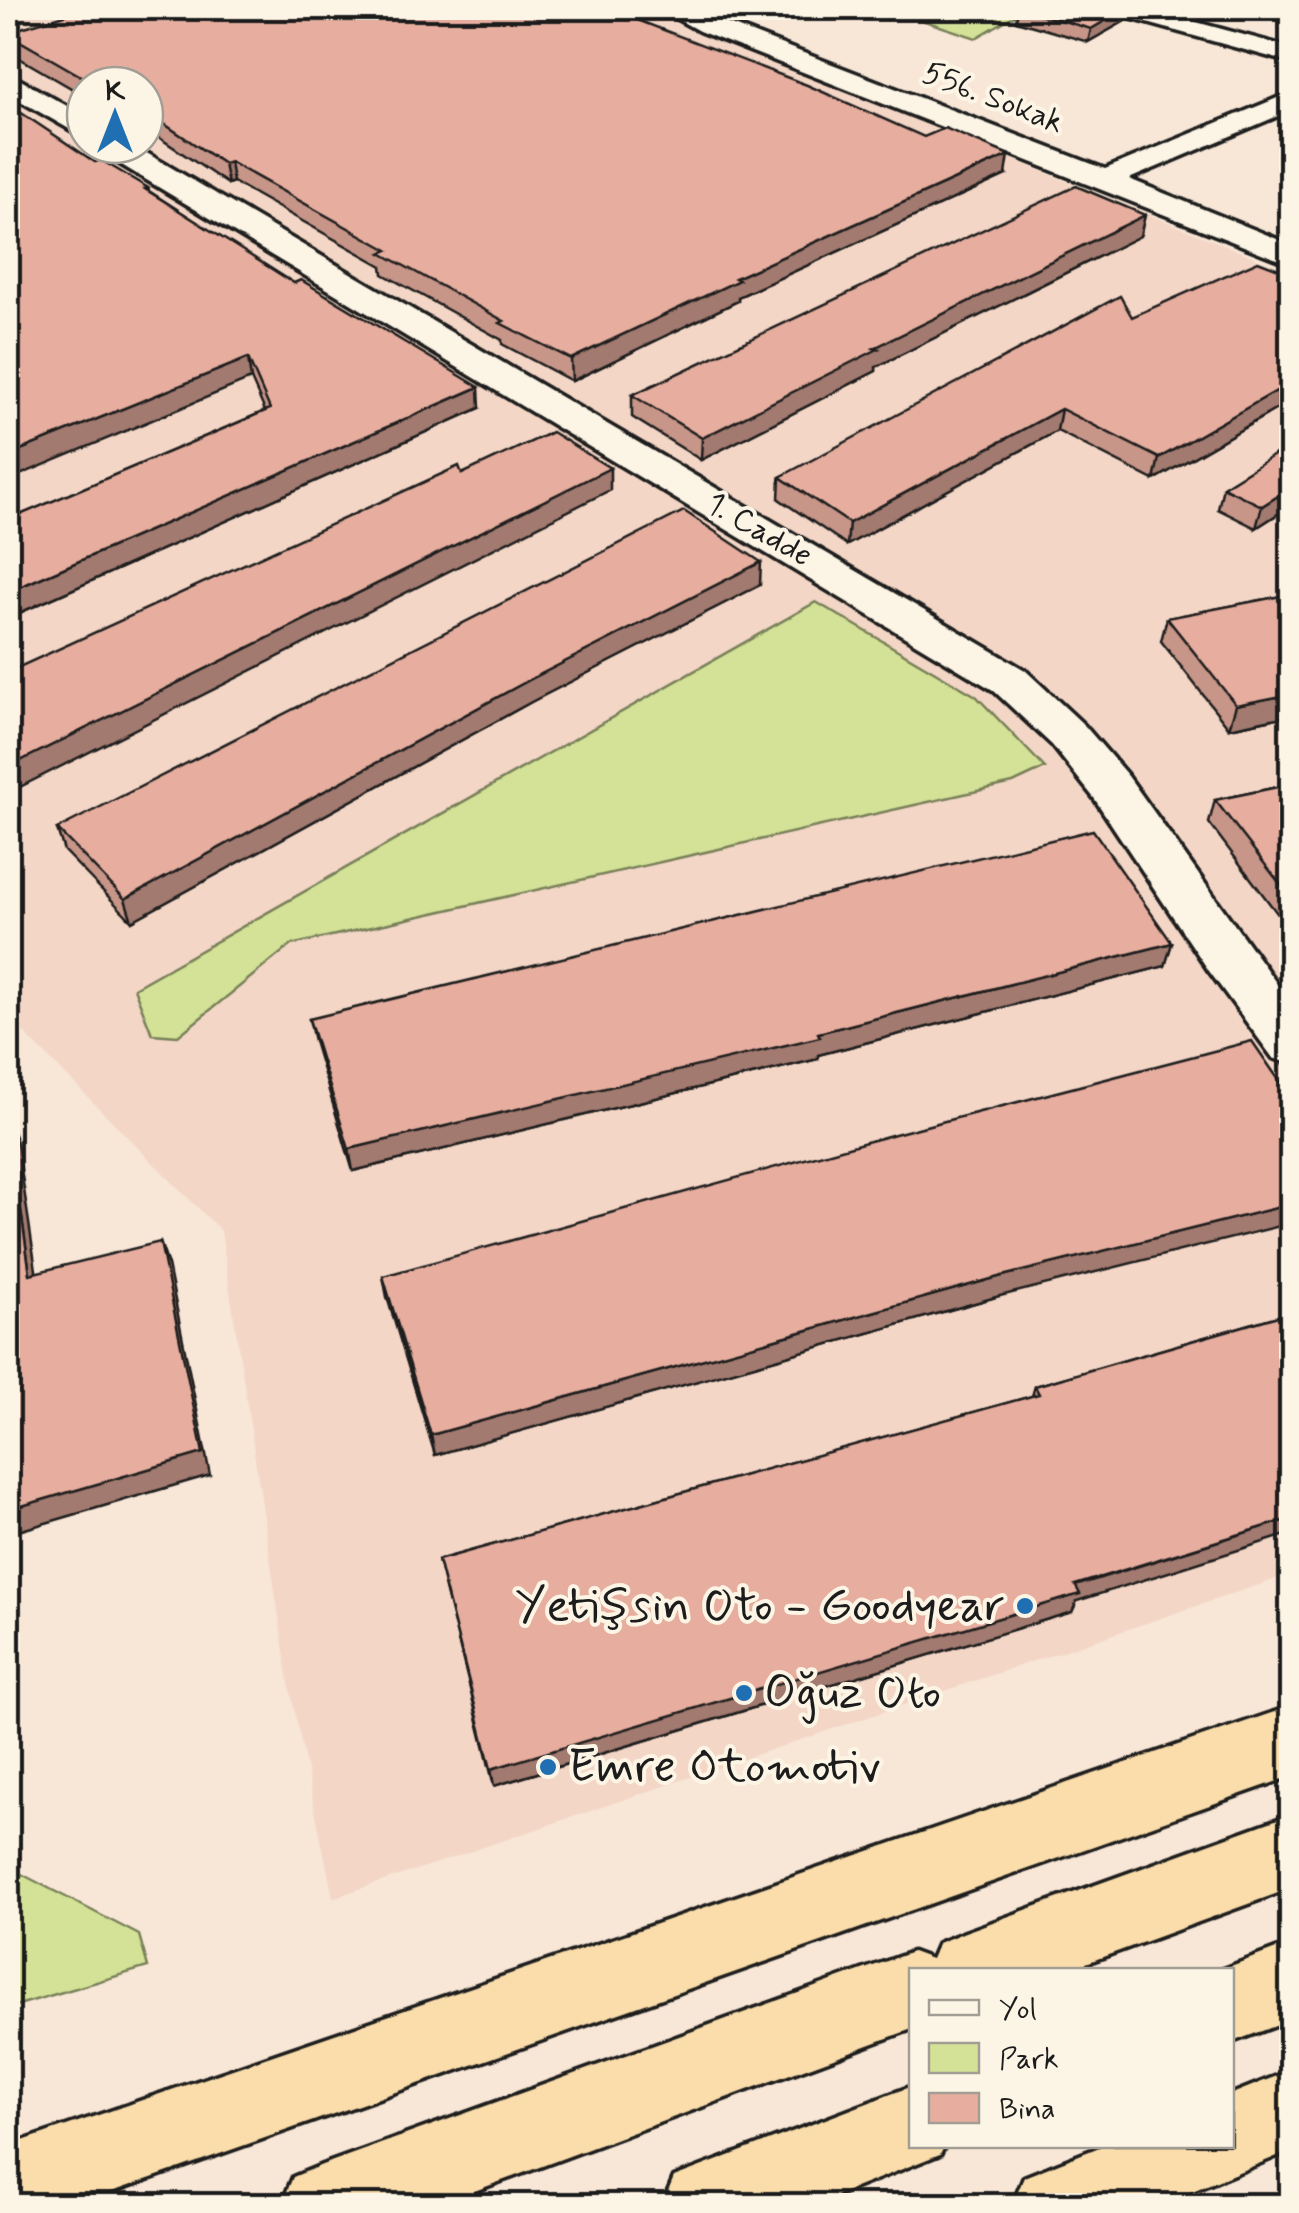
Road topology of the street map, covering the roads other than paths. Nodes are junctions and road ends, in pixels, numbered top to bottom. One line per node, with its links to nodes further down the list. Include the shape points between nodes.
1 (669, 8): 8 (street, 556. Sokak)
2 (1119, 8): 3 (street)
3 (1292, 56)
4 (8, 82): 6 (street)
5 (1292, 100): 8 (street)
6 (65, 117)
7 (145, 165): 10 (street, 1. Cadde, via 1008,680 1068,735 1111,787)
8 (1105, 179): 9 (street, 556. Sokak)
9 (1292, 256)
10 (1292, 1044)
11 (1292, 1741): 21 (highway)
12 (1292, 1851): 13 (highway)
13 (970, 1968)
14 (1292, 1981): 16 (highway)
15 (909, 1991): 22 (highway)
16 (1234, 2003)
17 (1292, 2110): 19 (highway)
18 (909, 2127): 23 (highway)
19 (1234, 2133)
20 (1198, 2148): 24 (highway)
21 (8, 2187)
22 (322, 2206)
23 (703, 2206)
24 (1053, 2206)

